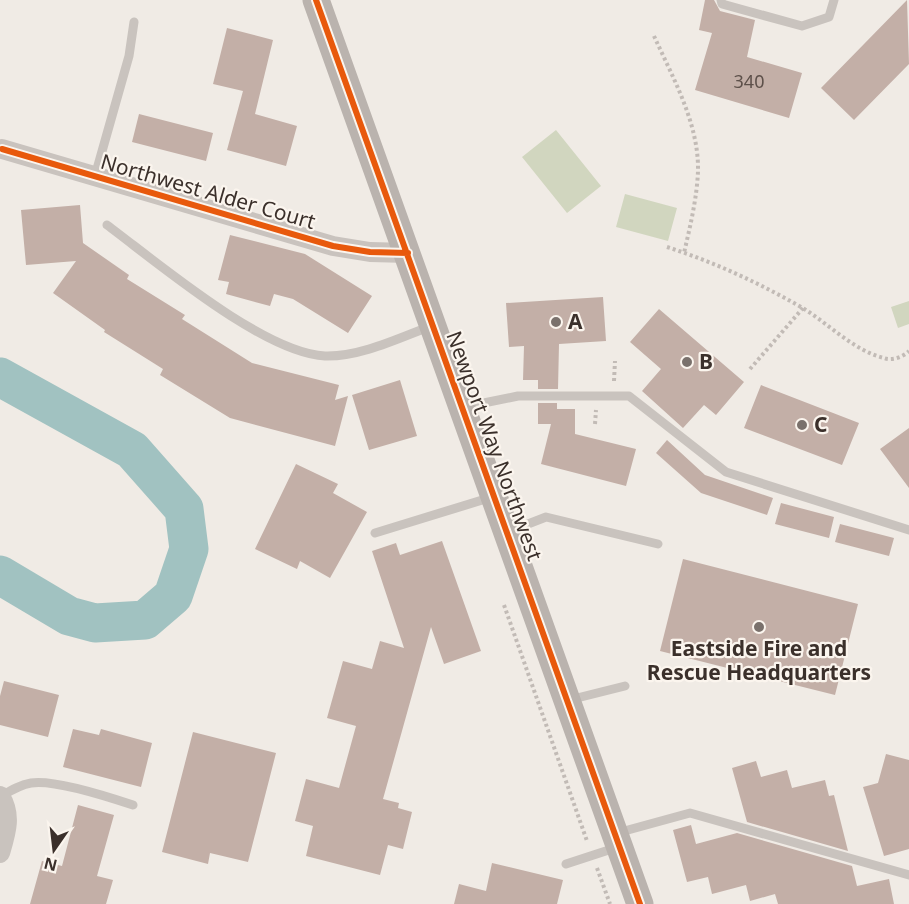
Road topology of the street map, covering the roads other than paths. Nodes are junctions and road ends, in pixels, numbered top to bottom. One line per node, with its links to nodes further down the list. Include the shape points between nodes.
1 (316, 0): 8 (street, Newport Way Northwest)
2 (721, 0): 3 (lane, via 722,4 802,26 829,17)
3 (834, 0)
4 (134, 22): 6 (lane, via 129,56)
5 (2, 149): 6 (street, Northwest Alder Court)
6 (95, 176): 8 (street, Northwest Alder Court, via 333,246)
7 (107, 225): 9 (lane, via 245,325 272,341 303,352 326,356 350,353)
8 (408, 253): 9 (street, Newport Way Northwest)
9 (433, 325): 10 (street, Newport Way Northwest)
10 (463, 407): 11 (street, Newport Way Northwest); 12 (lane, via 518,396 628,396 726,472)
11 (494, 496): 13 (street, Newport Way Northwest); 14 (lane)
12 (909, 530)
13 (507, 531): 15 (lane, via 546,517); 17 (street, Newport Way Northwest)
14 (375, 533)
15 (658, 544)
16 (625, 686): 17 (lane)
17 (567, 700): 20 (street, Newport Way Northwest)
18 (1, 799): 19 (lane, via 19,786 33,783); 21 (street, via 7,830)
19 (133, 805)
20 (617, 840): 22 (lane); 23 (lane, via 690,813); 24 (street, Newport Way Northwest)
21 (0, 853)
22 (566, 864)
23 (909, 875)
24 (639, 904)

